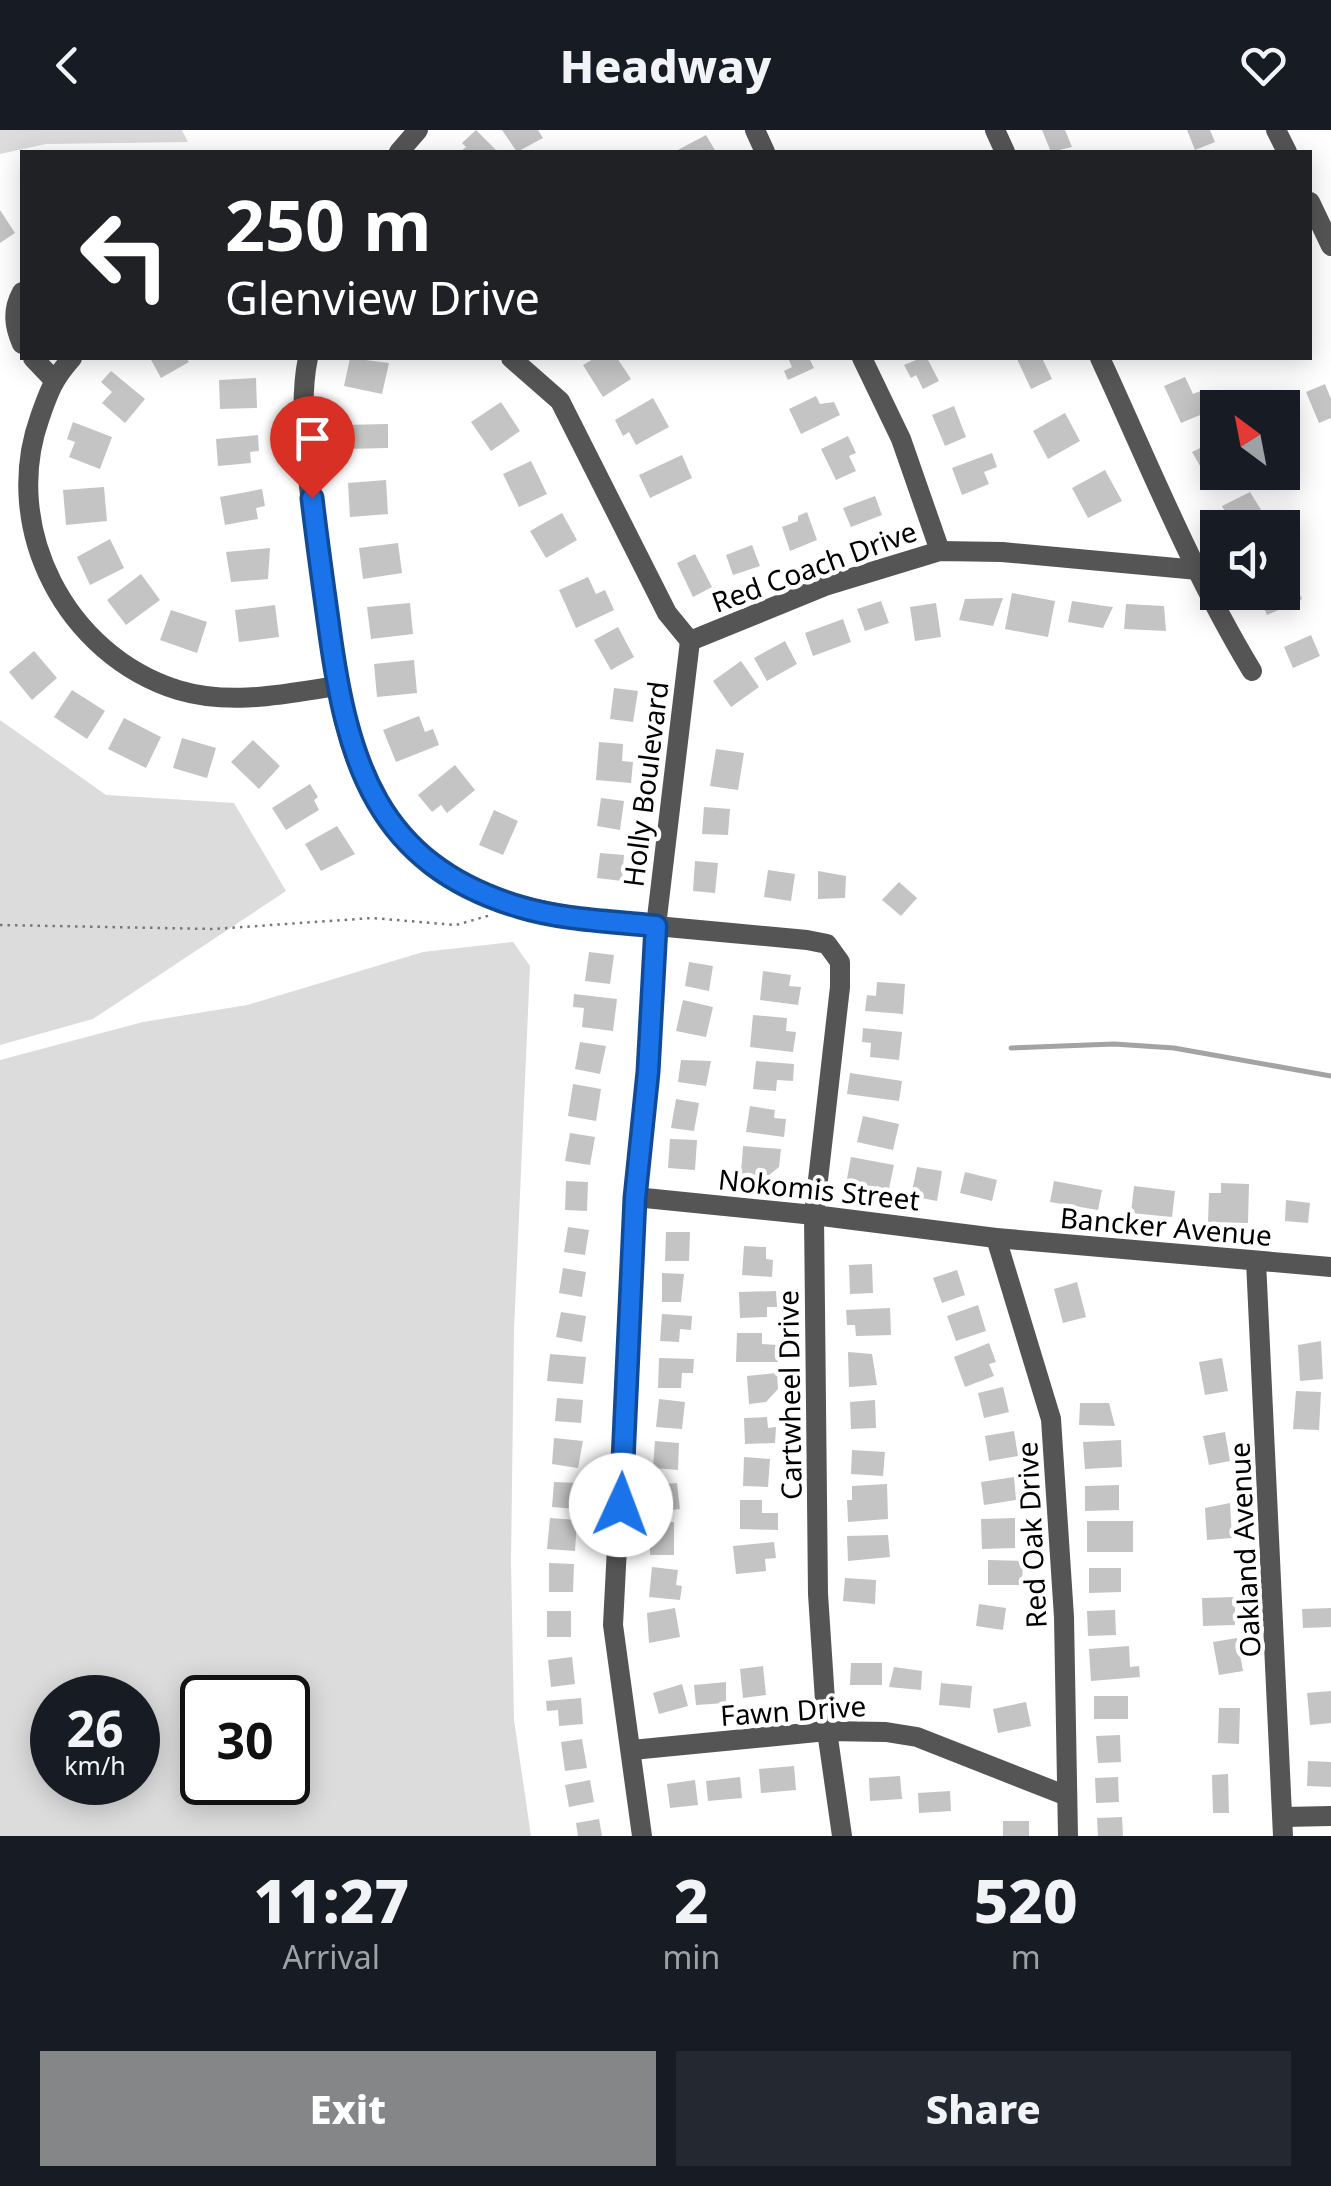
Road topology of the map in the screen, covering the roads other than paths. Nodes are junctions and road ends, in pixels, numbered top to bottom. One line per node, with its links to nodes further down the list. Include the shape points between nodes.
1 (418, 130): 2 (street)
2 (401, 150)
3 (1312, 206): 4 (street)
4 (1331, 246)
5 (20, 298): 6 (street)
6 (20, 339)
7 (34, 360): 13 (street)
8 (70, 360): 13 (street)
9 (308, 360): 18 (street, via 306,439)
10 (513, 360): 16 (street, via 560,401 668,613)
11 (863, 360): 14 (street, via 901,440)
12 (1101, 360): 15 (street)
13 (53, 379): 18 (street, via 28,466 34,538 58,596 98,645 150,679 212,698)
14 (940, 551): 15 (street, Red Coach Drive); 16 (street, Red Coach Drive, via 825,586)
15 (1198, 570): 17 (street)
16 (690, 641): 19 (street, Holly Boulevard)
17 (1252, 670)
18 (337, 686): 19 (street, via 372,796 391,824 448,876 519,907)
19 (656, 926): 20 (street, Holly Boulevard); 21 (street, Cartwheel Drive, via 807,940 827,944 837,955 840,987)
20 (635, 1198): 21 (street, Nokomis Street); 26 (street, Holly Boulevard, via 613,1625)
21 (814, 1215): 22 (street, Nokomis Street); 25 (street, Cartwheel Drive, via 818,1594)
22 (996, 1238): 23 (street, Bancker Avenue); 27 (street, Red Oak Drive, via 1051,1419)
23 (1256, 1262): 24 (street, Bancker Avenue); 29 (street, Oakland Avenue)
24 (1331, 1267)
25 (828, 1731): 26 (street, Fawn Drive); 27 (street, Fawn Drive, via 917,1737); 31 (street, Cartwheel Drive)
26 (632, 1750): 30 (street, Holly Boulevard)
27 (1067, 1796): 32 (street, Red Oak Drive)
28 (1331, 1816): 29 (street)
29 (1284, 1826)
30 (642, 1836)
31 (842, 1836)
32 (1068, 1836)

